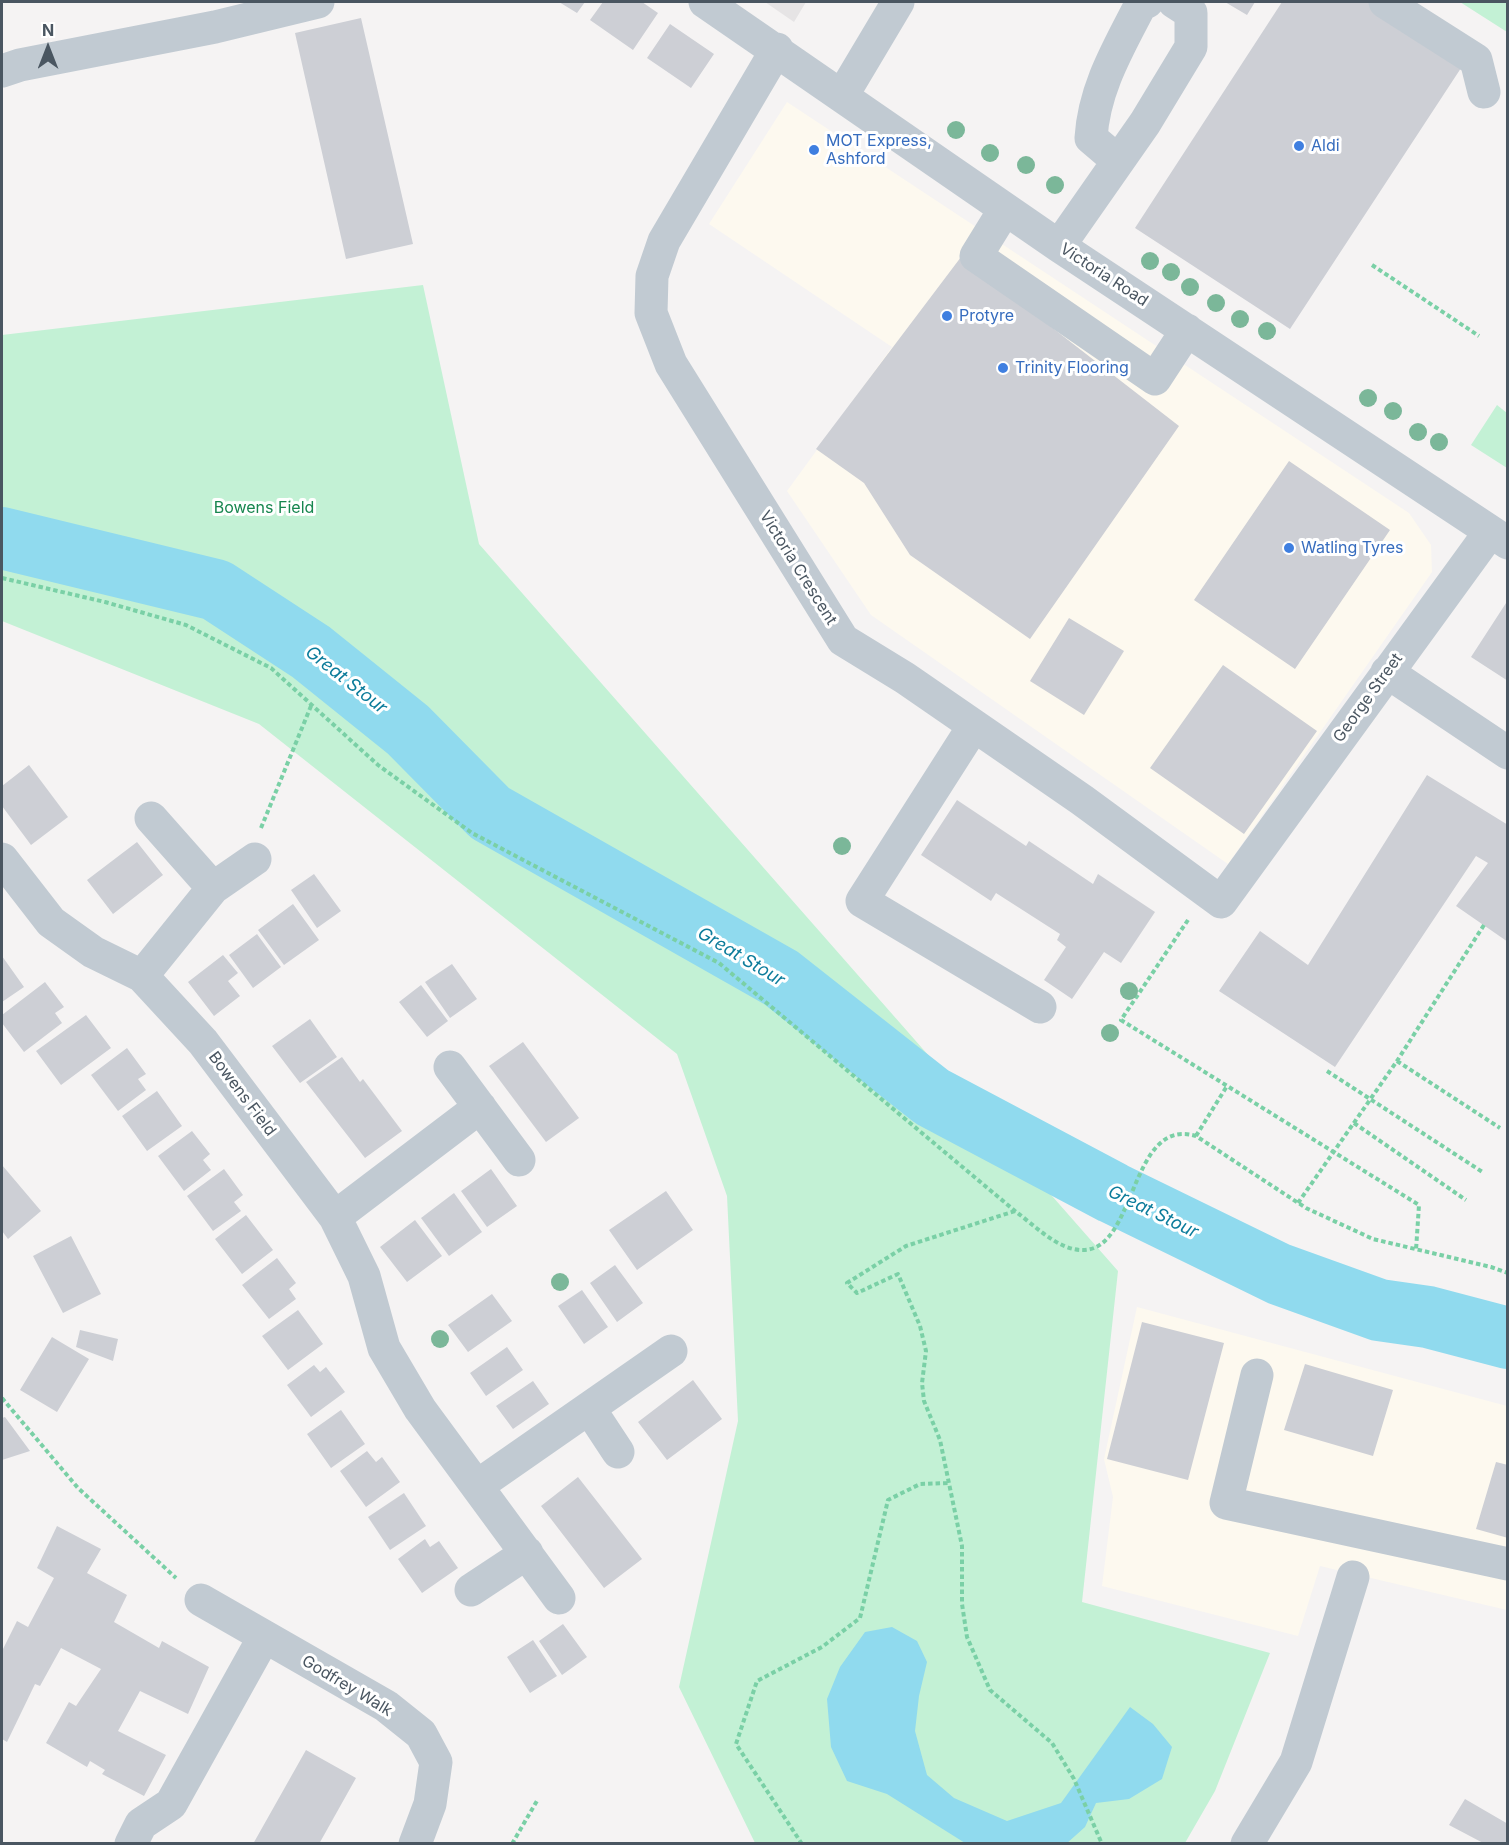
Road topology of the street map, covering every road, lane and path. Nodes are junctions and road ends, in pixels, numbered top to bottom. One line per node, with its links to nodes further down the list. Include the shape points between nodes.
1 (318, 2): 8 (street)
2 (705, 2): 7 (street, Victoria Road)
3 (898, 2): 10 (street)
4 (1148, 2): 11 (street, via 1141,4 1108,68 1092,112 1090,138)
5 (1174, 2): 11 (street, via 1191,13 1191,47)
6 (1385, 2): 9 (street, via 1476,60)
7 (777, 50): 10 (street, Victoria Road); 21 (street, Victoria Crescent, via 664,241 652,276 651,313 671,364 843,640)
8 (2, 71)
9 (1484, 92)
10 (842, 96): 12 (street, Victoria Road)
11 (1118, 160): 13 (street)
12 (1005, 209): 13 (street, Victoria Road); 15 (street, via 976,256 1155,379)
13 (1059, 246): 15 (street, Victoria Road)
14 (1372, 265): 16 (path)
15 (1187, 330): 17 (street, Victoria Road)
16 (1479, 336)
17 (1499, 537): 19 (street, George Street)
18 (2, 579): 20 (path, via 186,625 272,668)
19 (1387, 672): 22 (street); 27 (street, George Street, via 1221,902)
20 (311, 706): 24 (path); 45 (path, via 378,765 472,833 719,963)
21 (973, 727): 27 (street, Victoria Crescent, via 1082,800); 30 (street, via 862,901)
22 (1508, 753)
23 (152, 818): 26 (street)
24 (258, 845): 26 (street)
25 (2, 859): 29 (street, Bowens Field, via 51,922 93,952)
26 (213, 888): 29 (street)
27 (1207, 892): 34 (path, via 1121,1020)
28 (1484, 925): 31 (path)
29 (142, 976): 46 (street, Bowens Field, via 203,1042)
30 (1040, 1007)
31 (1397, 1061): 35 (path); 38 (path)
32 (450, 1067): 36 (street)
33 (1327, 1071): 35 (path)
34 (1227, 1086): 39 (path); 40 (path)
35 (1372, 1098): 37 (path); 42 (path)
36 (480, 1107): 41 (street); 46 (street)
37 (1354, 1123): 40 (path); 43 (path)
38 (1500, 1128)
39 (1196, 1136): 44 (path); 45 (path, via 1178,1134 1164,1140 1151,1153 1111,1235 1084,1251 1065,1247)
40 (1335, 1152): 44 (path); 47 (path, via 1419,1205)
41 (519, 1160)
42 (1484, 1173)
43 (1466, 1200)
44 (1298, 1203): 47 (path, via 1373,1239)
45 (1015, 1211): 54 (path, via 906,1246 847,1283 857,1293 898,1274 920,1326 926,1351 924,1401 940,1440)
46 (335, 1218): 55 (street, Bowens Field, via 364,1276 384,1347 420,1409)
47 (1416, 1250): 48 (path)
48 (1508, 1274)
49 (671, 1351): 52 (street)
50 (1257, 1375): 57 (street, via 1226,1503)
51 (2, 1398): 61 (path, via 78,1488)
52 (589, 1408): 53 (street); 55 (street)
53 (618, 1452)
54 (949, 1483): 67 (path, via 920,1484 888,1500 860,1618 822,1647 757,1681 736,1744); 68 (path, via 962,1546 962,1604 967,1637 990,1689 1052,1743 1074,1779)
55 (477, 1486): 56 (street, Bowens Field)
56 (527, 1553): 59 (street); 60 (street, Bowens Field)
57 (1508, 1564)
58 (1353, 1577): 69 (street, via 1296,1762)
59 (471, 1590)
60 (559, 1598)
61 (201, 1600): 62 (street, Godfrey Walk)
62 (264, 1637): 64 (street, via 171,1803 141,1824); 65 (street, Godfrey Walk, via 386,1706 421,1734 436,1762 430,1804)
63 (538, 1799): 66 (path)
64 (130, 1844)
65 (415, 1844)
66 (512, 1844)
67 (802, 1844)
68 (1102, 1844)
69 (1247, 1844)

